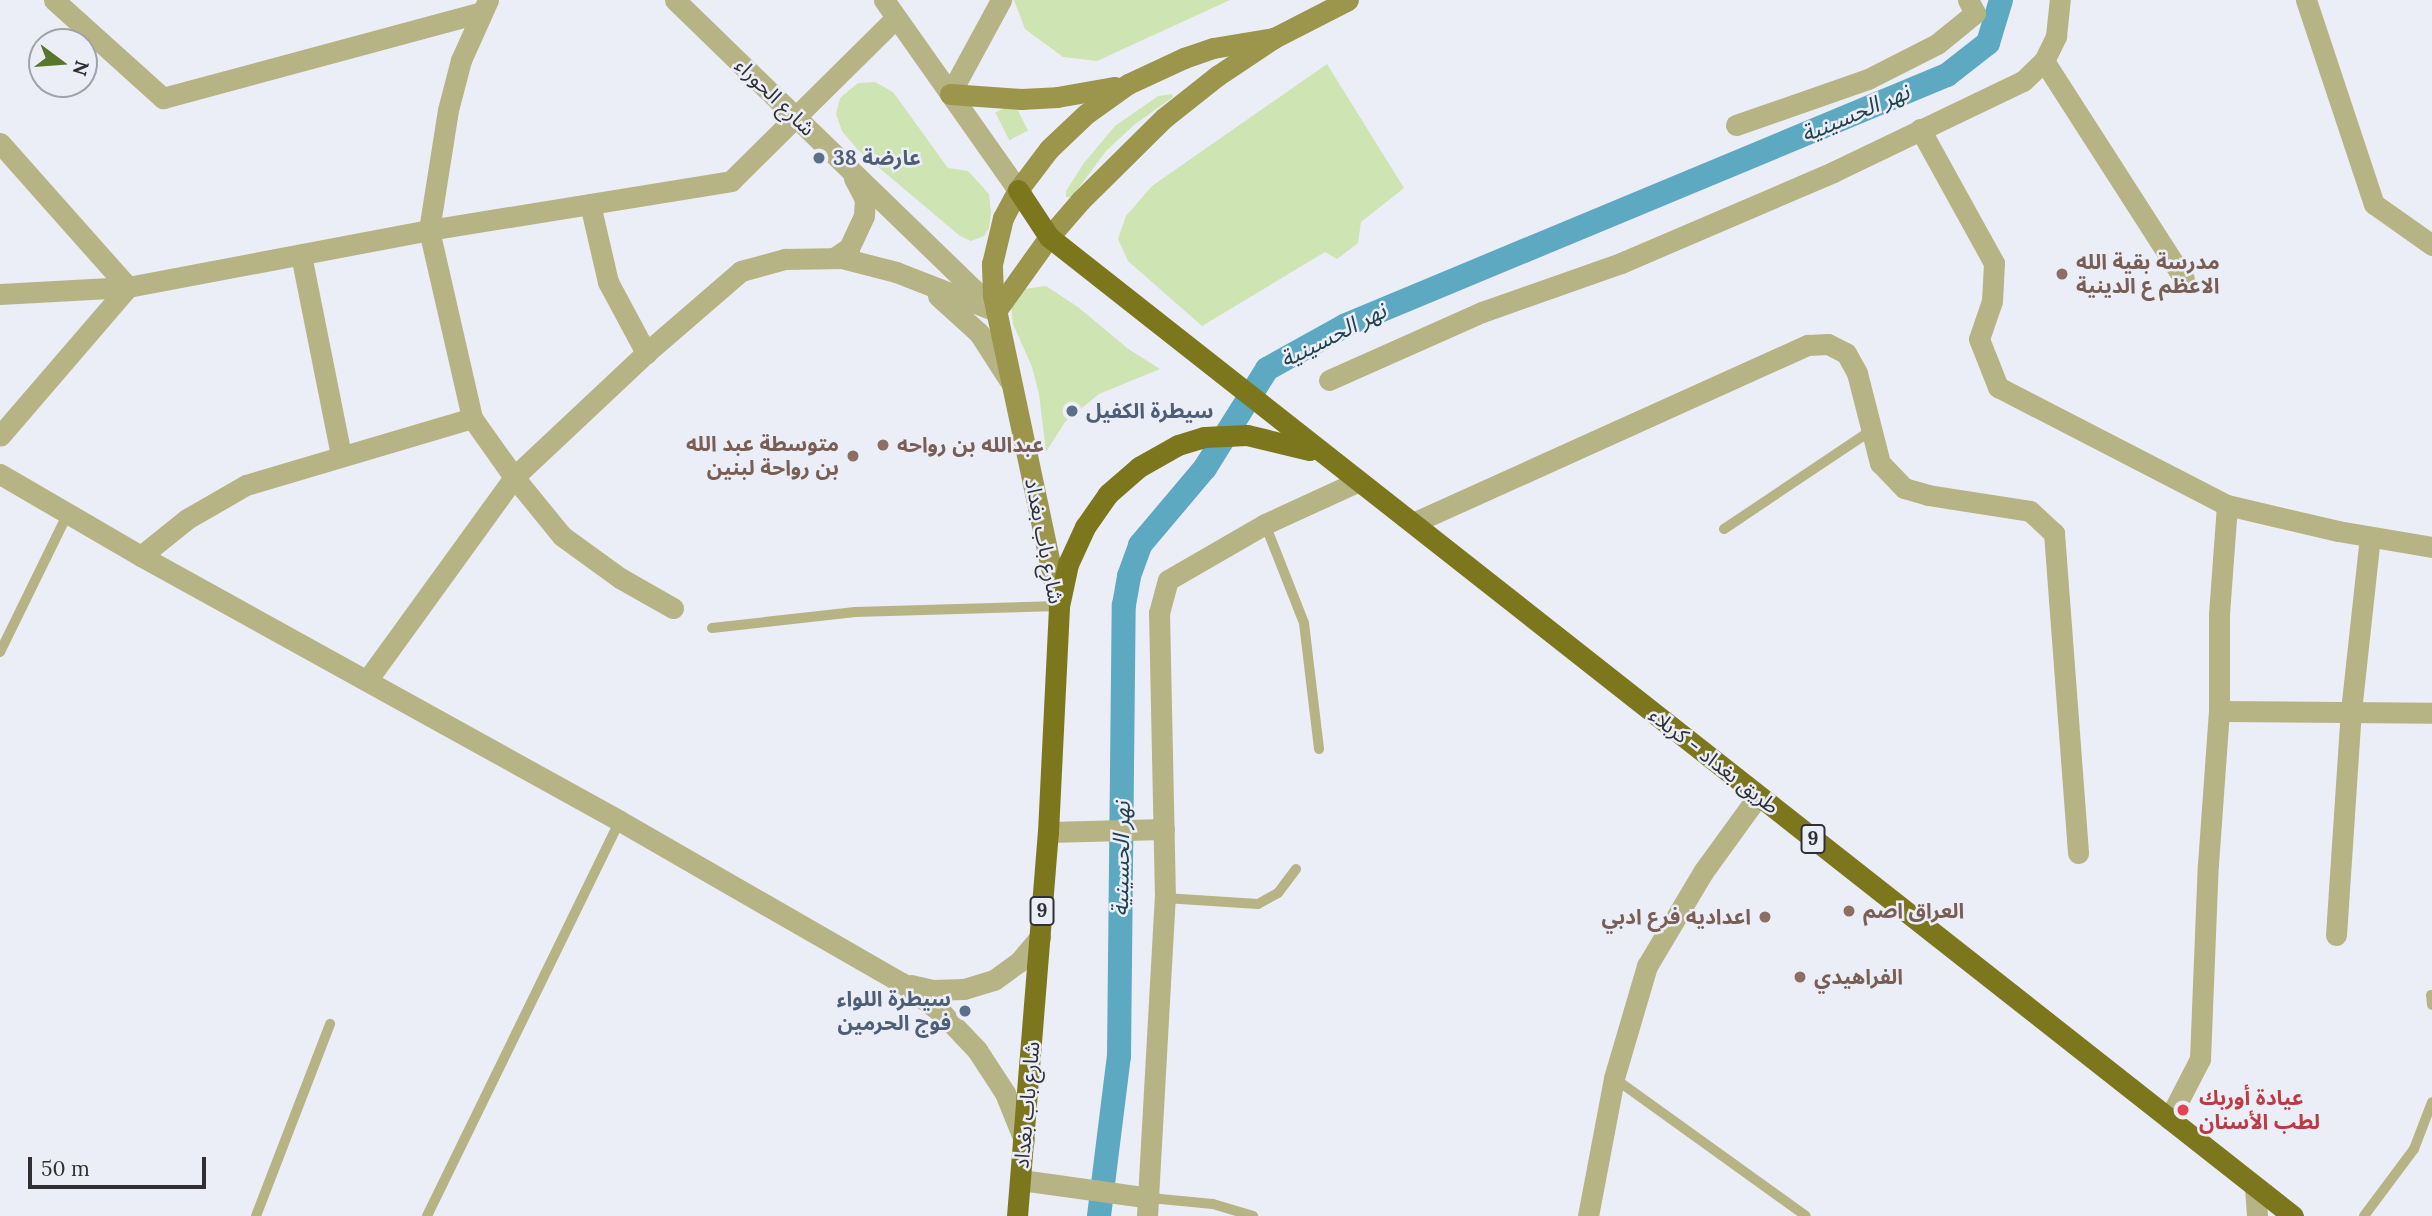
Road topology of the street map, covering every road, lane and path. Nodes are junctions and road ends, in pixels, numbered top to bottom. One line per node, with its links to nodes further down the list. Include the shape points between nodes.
1 (54, 0): 8 (street, via 163,97)
2 (675, 0): 14 (street, شارع الحوراء)
3 (1001, 0): 13 (street)
4 (1968, 0): 15 (street, via 1975,13 1937,44 1868,79)
5 (2060, 0): 11 (street, via 2056,36)
6 (2306, 0): 23 (street, via 2374,204)
7 (1341, 2): 10 (main road)
8 (485, 6): 21 (street, via 461,60 448,110)
9 (890, 9): 13 (street); 14 (street)
10 (1274, 38): 12 (main road, via 1213,48); 22 (main road, via 1164,118)
11 (2044, 61): 16 (street, via 2023,82); 27 (street)
12 (1128, 84): 13 (main road, via 1021,99); 19 (main road, شارع باب بغداد, via 1067,131)
13 (950, 94): 19 (street)
14 (795, 116): 18 (street, شارع الحوراء); 20 (street, via 731,181)
15 (1736, 125)
16 (1920, 129): 32 (street, via 1833,172 1621,263 1482,312); 42 (street, via 1994,262 1992,301 1979,339 1998,387)
17 (0, 143): 28 (street)
18 (848, 167): 25 (street, via 865,200 864,216 849,248); 30 (street, شارع الحوراء)
19 (1017, 190): 22 (highway, طريق بغداد - كربلاء); 30 (main road, شارع باب بغداد, via 994,248)
20 (590, 204): 21 (street); 31 (street, via 608,282)
21 (429, 230): 24 (street); 34 (street)
22 (1049, 237): 30 (main road); 37 (highway, طريق بغداد - كربلاء)
23 (2432, 245)
24 (301, 255): 28 (street); 38 (street)
25 (834, 258): 26 (street); 31 (street, via 785,258 741,271)
26 (896, 272): 30 (street); 33 (street, via 933,292 965,318 992,350)
27 (2184, 279)
28 (128, 287): 29 (street); 36 (street)
29 (0, 294)
30 (996, 311): 33 (main road, شارع باب بغداد)
31 (646, 354): 40 (street)
32 (1329, 380)
33 (1012, 386): 50 (main road, شارع باب بغداد)
34 (472, 418): 38 (street); 40 (street)
35 (1872, 430): 44 (street, via 1857,373 1846,354 1828,344 1808,345); 46 (lane); 63 (street, via 1880,463 1904,488 2031,511 2054,533)
36 (0, 436)
37 (1304, 444): 41 (highway, طريق بغداد - كربلاء / 9); 50 (highway, 9, via 1247,435 1204,437 1156,456 1108,494 1075,545)
38 (341, 456): 49 (street, via 246,485 187,519)
39 (0, 474): 43 (street)
40 (514, 477): 51 (street, via 562,536 620,578); 54 (street)
41 (1359, 481): 44 (highway, طريق بغداد - كربلاء / 9); 45 (street)
42 (2227, 505): 47 (street); 55 (street, via 2219,614)
43 (68, 513): 49 (street); 53 (lane)
44 (1413, 523): 59 (highway, طريق بغداد - كربلاء / 9)
45 (1265, 524): 58 (lane, via 1304,623); 61 (street, via 1168,580 1159,613)
46 (1724, 529)
47 (2370, 537): 48 (street); 56 (street)
48 (2432, 547)
49 (141, 556): 54 (street)
50 (1059, 606): 52 (lane, via 855,611); 62 (highway, شارع باب بغداد / 9)
51 (673, 608)
52 (712, 628)
53 (0, 652)
54 (368, 679): 60 (street)
55 (2219, 710): 56 (street); 72 (street, via 2200,1059)
56 (2351, 711): 57 (street); 66 (street)
57 (2432, 713)
58 (1319, 748)
59 (1758, 796): 70 (street, via 1703,872 1647,966); 72 (highway, طريق بغداد - كربلاء / 9)
60 (620, 821): 68 (street); 78 (lane)
61 (1164, 829): 62 (street); 65 (street)
62 (1048, 832): 67 (highway, شارع باب بغداد / 9)
63 (2078, 853)
64 (1296, 869): 65 (lane, via 1278,893 1258,904)
65 (1165, 898): 76 (street)
66 (2336, 935)
67 (1040, 937): 68 (street, via 1019,962 994,980 953,990); 73 (highway, شارع باب بغداد / 9)
68 (902, 983): 73 (street, via 942,1013 977,1050 1004,1093)
69 (330, 1024): 77 (lane)
70 (1614, 1078): 81 (street); 82 (lane)
71 (2432, 1102): 85 (lane, via 2414,1149)
72 (2169, 1119): 75 (highway, طريق بغداد - كربلاء / 9)
73 (1024, 1140): 74 (highway, شارع باب بغداد / 9)
74 (1021, 1180): 76 (street, via 1121,1194); 79 (highway, شارع باب بغداد / 9)
75 (2255, 1187): 83 (street); 84 (highway, طريق بغداد - كربلاء / 9)
76 (1149, 1207): 80 (lane, via 1213,1204)
77 (256, 1216)
78 (426, 1216)
79 (1017, 1216)
80 (1253, 1216)
81 (1588, 1216)
82 (1806, 1216)
83 (2256, 1216)
84 (2293, 1216)
85 (2364, 1216)

